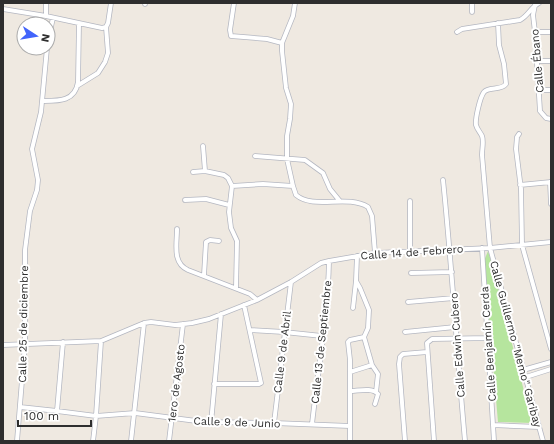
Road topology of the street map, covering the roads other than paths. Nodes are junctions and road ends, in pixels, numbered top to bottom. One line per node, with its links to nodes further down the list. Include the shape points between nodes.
1 (46, 3): 9 (street)
2 (111, 3): 13 (street)
3 (234, 3): 17 (street, via 231,36)
4 (295, 3): 17 (street, via 293,16)
5 (472, 3): 8 (street)
6 (537, 4): 12 (street, via 522,19); 15 (street, Calle Ébano, via 533,15)
7 (3, 9): 9 (street)
8 (472, 12)
9 (46, 16)
10 (56, 19): 11 (street)
11 (79, 23): 13 (street); 21 (street)
12 (498, 23): 14 (street); 47 (street, Calle Guillermo "Memo" Garibay, via 506,84 482,93 476,125 482,136)
13 (106, 27): 21 (street, via 108,53 105,62 98,73)
14 (457, 32)
15 (536, 32): 16 (street); 19 (street, Calle Ébano)
16 (551, 32)
17 (282, 43): 29 (street, via 286,88 291,104)
18 (46, 56): 24 (street, Calle 25 de diciembre)
19 (537, 61): 20 (street); 22 (street, Calle Ébano)
20 (551, 61)
21 (77, 86): 24 (street, via 73,94 61,101)
22 (540, 90): 23 (street); 25 (street, Calle Ébano, via 540,111 543,116)
23 (551, 90)
24 (42, 101): 77 (street, Calle 25 de diciembre, via 32,149 38,185 30,211 24,262)
25 (551, 119)
26 (519, 134): 34 (street, via 516,149)
27 (203, 146): 30 (street)
28 (255, 156): 29 (street)
29 (287, 159): 36 (street); 38 (street, via 306,160 321,171 332,193)
30 (205, 171): 31 (street); 35 (street, via 224,175)
31 (194, 172)
32 (443, 180): 48 (street, Calle Edwin Cubero)
33 (550, 182): 34 (street); 40 (street)
34 (520, 185): 45 (street)
35 (232, 186): 36 (street); 41 (street)
36 (293, 186): 38 (street, via 300,198 318,202)
37 (185, 200): 41 (street, via 206,199)
38 (339, 200): 50 (street, via 368,207 372,216)
39 (410, 201): 49 (street)
40 (551, 204)
41 (229, 205): 58 (street, via 231,228 237,241)
42 (177, 229): 55 (street, via 178,261 183,268)
43 (219, 241): 55 (street, via 206,242)
44 (551, 242): 45 (street, Calle 14 de Febrero)
45 (522, 245): 47 (street, Calle 14 de Febrero); 79 (street)
46 (482, 248): 47 (street, Calle 14 de Febrero); 48 (street, Calle 14 de Febrero); 74 (street, Calle Benjamín Cerda)
47 (490, 248): 84 (street, Calle Guillermo "Memo" Garibay)
48 (450, 249): 49 (street, Calle 14 de Febrero); 53 (street, Calle Edwin Cubero)
49 (410, 252): 50 (street, Calle 14 de Febrero)
50 (375, 253): 51 (street, Calle 14 de Febrero)
51 (357, 256): 52 (street, Calle 14 de Febrero); 56 (street)
52 (329, 261): 57 (street, Calle 14 de Febrero, via 321,263); 71 (street, Calle 13 de Septiembre)
53 (452, 272): 54 (street); 59 (street, Calle Edwin Cubero)
54 (411, 273)
55 (204, 275): 58 (street)
56 (356, 281): 63 (street); 72 (street, via 369,310 368,328)
57 (290, 282): 60 (street, Calle 14 de Febrero); 69 (street, Calle 9 de Abril)
58 (236, 288): 60 (street)
59 (454, 298): 61 (street); 67 (street, Calle Edwin Cubero)
60 (257, 300): 62 (street, Calle 14 de Febrero)
61 (408, 302)
62 (244, 305): 64 (street, Calle 14 de Febrero); 68 (street)
63 (353, 308)
64 (221, 314): 66 (street, Calle 14 de Febrero); 87 (street)
65 (144, 323): 66 (street, Calle 14 de Febrero); 75 (street, Calle 14 de Febrero); 93 (street)
66 (182, 324): 95 (street, 1ero de Agosto)
67 (455, 327): 70 (street); 73 (street, Calle Edwin Cubero)
68 (250, 330): 69 (street); 87 (street, via 261,383)
69 (284, 332): 71 (street); 97 (street, Calle 9 de Abril)
70 (405, 332)
71 (322, 336): 98 (street, Calle 13 de Septiembre)
72 (364, 337): 82 (street); 85 (street, via 348,340)
73 (456, 338): 74 (street); 80 (street, via 429,340); 109 (street, Calle Edwin Cubero)
74 (488, 338): 99 (street, Calle Benjamín Cerda)
75 (101, 341): 76 (street, Calle 14 de Febrero); 94 (street)
76 (63, 342): 77 (street, Calle 14 de Febrero); 92 (street)
77 (24, 344): 78 (street, Calle 14 de Febrero); 91 (street, Calle 25 de diciembre)
78 (3, 345)
79 (551, 349)
80 (428, 352): 107 (street, via 403,354 400,357); 108 (street)
81 (551, 362): 84 (street)
82 (372, 364): 85 (street); 89 (street, via 378,374)
83 (551, 369): 86 (street)
84 (523, 370): 86 (street, Calle Guillermo "Memo" Garibay)
85 (350, 372): 88 (street)
86 (526, 377): 101 (street, Calle Guillermo "Memo" Garibay)
87 (214, 384): 96 (street)
88 (350, 391): 89 (street); 100 (street)
89 (376, 392): 90 (street, via 378,394)
90 (375, 404)
91 (20, 407): 92 (street, Calle 9 de Junio); 102 (street, Calle 25 de diciembre)
92 (57, 411): 94 (street, Calle 9 de Junio)
93 (135, 413): 94 (street, Calle 9 de Junio); 95 (street, Calle 9 de Junio); 104 (street)
94 (96, 416): 103 (street)
95 (171, 417): 96 (street, Calle 9 de Junio); 105 (street, 1ero de Agosto)
96 (211, 423): 97 (street, Calle 9 de Junio)
97 (274, 423): 98 (street, Calle 9 de Junio)
98 (312, 424): 100 (street, Calle 9 de Junio)
99 (493, 425): 101 (street); 110 (street, Calle Benjamín Cerda)
100 (350, 426): 106 (street)
101 (539, 427): 111 (street, Calle Guillermo "Memo" Garibay)
102 (17, 441)
103 (93, 441)
104 (131, 441)
105 (169, 441)
106 (350, 441)
107 (405, 441)
108 (434, 441)
109 (465, 441)
110 (494, 441)
111 (543, 441)

